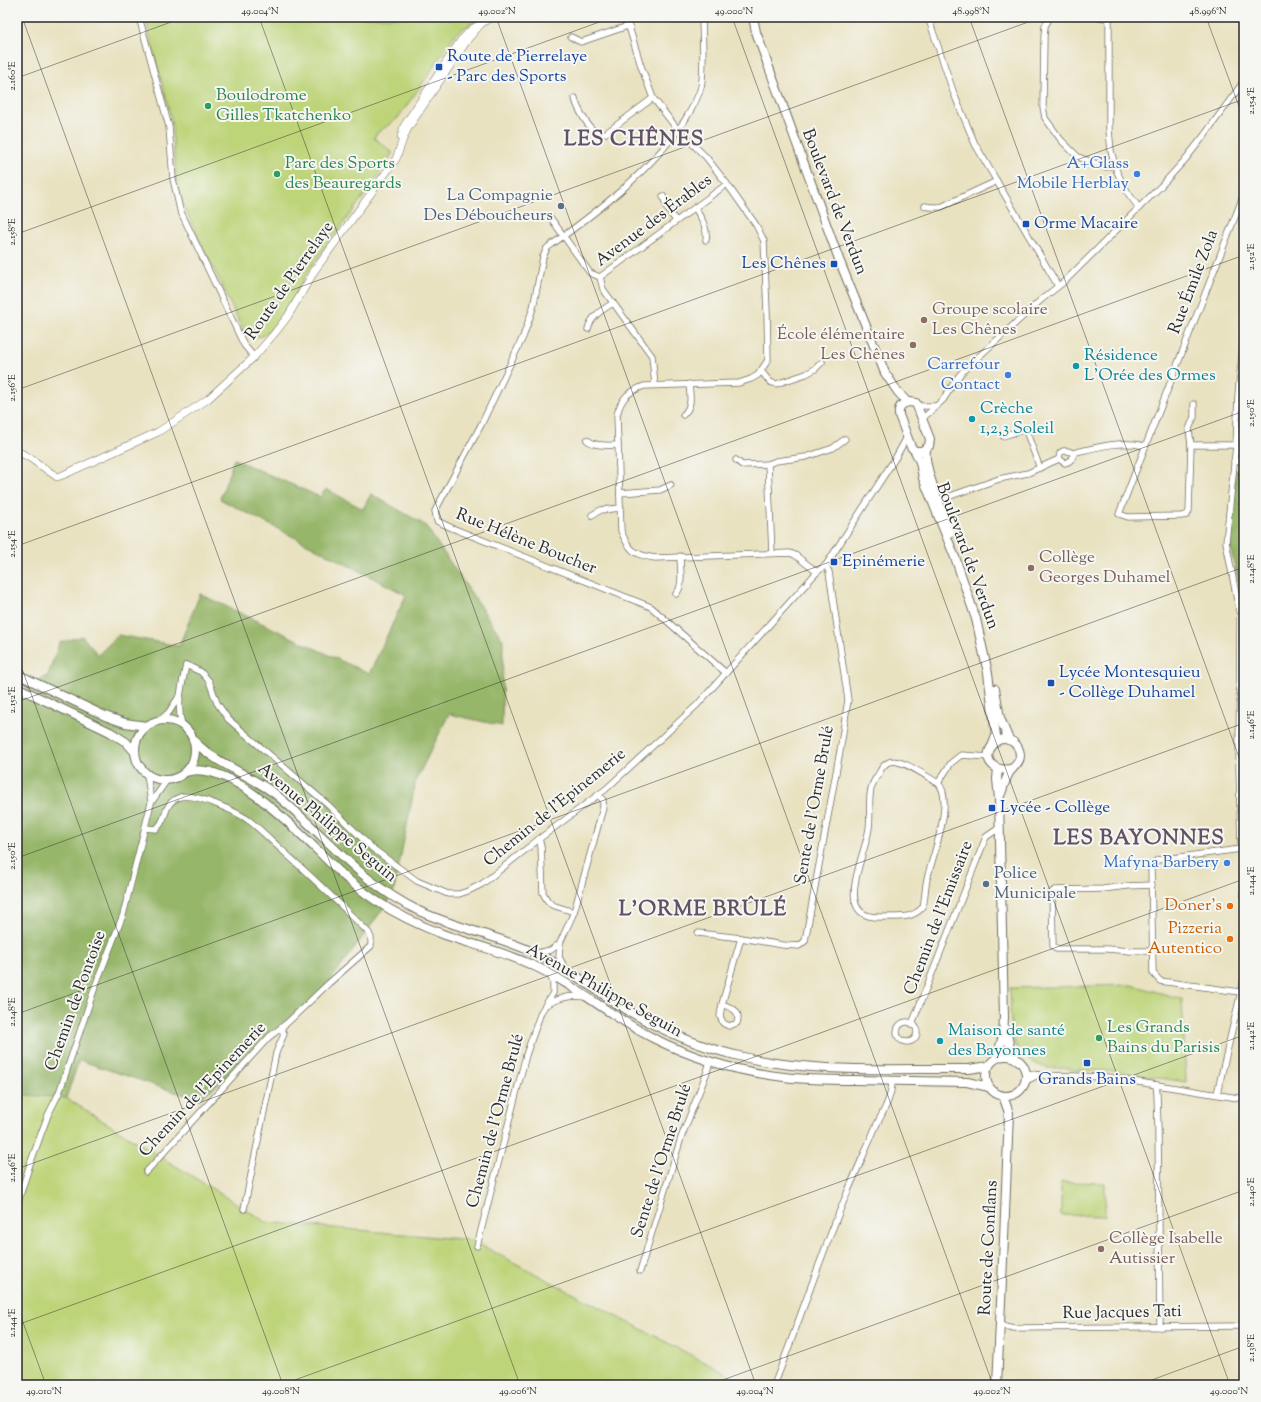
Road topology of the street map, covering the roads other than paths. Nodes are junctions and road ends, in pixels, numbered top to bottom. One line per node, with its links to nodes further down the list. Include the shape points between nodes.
1 (139, 17): 33 (street, via 169,128 173,179 180,210 244,345)
2 (492, 17): 33 (street, Route de Pierrelaye, via 461,40 401,131 400,150 396,159 315,270 288,316)
3 (626, 17): 10 (street)
4 (702, 17): 15 (street, via 701,87 691,110)
5 (753, 17): 39 (main road, Boulevard de Verdun, via 761,46 840,262 885,373 898,392)
6 (928, 17): 17 (street, via 954,94 975,144)
7 (1050, 17): 16 (street, via 1045,26 1044,36 1045,118 1078,157 1106,167)
8 (1100, 17): 9 (street)
9 (1109, 18): 16 (street, via 1109,130)
10 (628, 26): 11 (street, via 581,42); 14 (street)
11 (571, 37)
12 (1244, 81): 23 (street, via 1184,161)
13 (575, 98): 14 (street, via 578,109 594,132 601,134 606,133)
14 (653, 98): 15 (street)
15 (678, 130): 18 (street, via 706,157); 26 (street, via 614,196)
16 (1114, 166): 23 (street)
17 (997, 181): 21 (street, via 941,207); 29 (street)
18 (727, 184): 22 (street, Avenue des Érables); 35 (street, via 756,225 764,241 768,360)
19 (1244, 194): 51 (street, Rue Émile Zola)
20 (664, 196): 25 (street, via 667,208)
21 (925, 206)
22 (695, 208): 25 (street, Avenue des Érables); 27 (street, via 704,222)
23 (1139, 208): 29 (street)
24 (550, 217): 26 (street)
25 (676, 221): 28 (street, Avenue des Érables)
26 (564, 236): 28 (street, via 590,273); 73 (street, Rue Hélène Boucher, via 547,248 533,308 523,337 435,515 438,520 452,528 651,607)
27 (706, 240)
28 (600, 277): 30 (street, Avenue des Érables, via 603,289)
29 (1058, 286): 41 (street, via 964,370 943,400)
30 (613, 303): 31 (street, via 597,314); 37 (street, Avenue des Érables, via 652,356)
31 (588, 329)
32 (1244, 334): 50 (street)
33 (254, 357): 54 (street, Route de Pierrelaye, via 208,399 164,428 63,475 57,477)
34 (822, 362): 35 (street, via 806,374 776,384 770,382)
35 (761, 372): 36 (street, via 739,383)
36 (689, 384): 37 (street); 42 (street, via 690,404)
37 (654, 385): 48 (street, via 633,390 623,399 617,415)
38 (1194, 404): 49 (street, via 1194,417 1189,429)
39 (903, 405): 40 (main road, via 913,402); 45 (main road, Boulevard de Verdun, via 899,415)
40 (917, 406): 41 (street); 43 (main road, Boulevard de Verdun)
41 (935, 406): 43 (street)
42 (683, 414)
43 (922, 419): 53 (main road, Boulevard de Verdun, via 930,439)
44 (1003, 436): 62 (street, via 1026,431)
45 (907, 437): 52 (main road, Boulevard de Verdun); 56 (street, Chemin de l'Epinemerie)
46 (845, 438): 61 (street, via 833,448 806,457)
47 (587, 440): 48 (street, via 598,445)
48 (618, 445): 64 (street)
49 (1191, 445): 50 (street); 51 (street, Rue Émile Zola, via 1187,515 1128,517 1119,514)
50 (1236, 445): 59 (street)
51 (1144, 446): 55 (street, via 1106,445)
52 (914, 450): 53 (main road); 56 (street, Chemin de l'Epinemerie, via 907,448); 65 (main road, Boulevard de Verdun, via 920,462 923,478)
53 (926, 450): 65 (main road, Boulevard de Verdun, via 925,460)
54 (17, 451)
55 (1074, 453): 57 (street, via 1063,451); 57 (street, via 1068,463)
56 (896, 457): 70 (street, Chemin de l'Epinemerie)
57 (1059, 459): 62 (street)
58 (736, 460): 61 (street, via 742,465)
59 (1234, 461): 60 (street); 97 (street, via 1226,542 1240,616)
60 (1244, 462)
61 (768, 464): 68 (street)
62 (1040, 468): 65 (street)
63 (671, 485): 64 (street, via 660,490)
64 (620, 493): 66 (street)
65 (936, 501): 80 (main road, Boulevard de Verdun, via 981,618 990,654 999,713); 82 (main road, Boulevard de Verdun, via 981,636 996,736)
66 (621, 508): 67 (street, via 601,510); 69 (street, via 621,531 626,544 632,550 655,558)
67 (592, 514)
68 (772, 553): 69 (street); 71 (street, via 795,555)
69 (680, 556): 72 (street, via 680,586)
70 (826, 565): 71 (street, Chemin de l'Epinemerie); 102 (street, Sente de l'Orme Brulé, via 848,700 805,941 799,946)
71 (816, 572): 73 (street, Chemin de l'Epinemerie)
72 (676, 594)
73 (726, 673): 91 (street, Chemin de l'Epinemerie, via 697,705)
74 (17, 674): 79 (main road, via 105,716 125,723)
75 (17, 687): 83 (main road, via 110,732 126,742)
76 (180, 694): 77 (street, via 175,705); 78 (street, via 179,712); 96 (street, Chemin de l'Epinemerie, via 186,665 201,672 209,681 217,703 228,719 327,804 372,848 417,881 448,894 460,894 482,884)
77 (160, 720): 78 (main road, via 174,721); 79 (main road)
78 (182, 725): 81 (main road)
79 (146, 726): 83 (main road, via 136,740)
80 (1009, 740): 82 (main road); 85 (main road, via 1017,745 1020,755)
81 (194, 741): 87 (main road, via 194,757); 105 (main road, Avenue Philippe Seguin, via 210,755 246,774 274,794 351,865 387,893 434,918)
82 (993, 744): 84 (main road)
83 (135, 752): 88 (main road, via 138,764)
84 (989, 757): 86 (main road, via 990,762); 90 (street, via 961,755 951,763)
85 (1013, 768): 86 (main road); 92 (main road)
86 (998, 769): 92 (main road)
87 (186, 772): 89 (main road, via 177,778); 107 (main road, Avenue Philippe Seguin, via 197,769 217,774 258,797 278,812 354,884 398,914 422,926 532,965)
88 (147, 774): 89 (main road, via 156,779); 93 (street, Chemin de Pontoise)
89 (167, 780): 93 (street, Chemin de Pontoise)
90 (938, 783): 90 (street, via 943,789 943,815 923,907 913,916 867,916 855,904 854,892 870,828 871,790 879,773 886,764 897,761)
91 (598, 795): 96 (street, Chemin de l'Epinemerie); 100 (street, via 603,800 603,808)
92 (999, 798): 95 (main road)
93 (151, 803): 94 (street, Chemin de Pontoise)
94 (145, 828): 115 (street, Chemin de l'Epinemerie, via 156,829 162,825 171,801 182,796 198,798 233,811 262,831 369,933 370,946); 130 (street, Chemin de Pontoise, via 122,915)
95 (999, 828): 113 (main road); 114 (street, Chemin de l'Emissaire, via 986,837)
96 (539, 838): 100 (street, via 543,893 552,905)
97 (1241, 849): 98 (street, via 1157,860 1151,867); 99 (street)
98 (1152, 885): 104 (street); 104 (street, via 1052,892 1053,946 1056,948)
99 (1244, 896)
100 (574, 912): 103 (street)
101 (698, 933): 102 (street, Sente de l'Orme Brulé)
102 (741, 938): 112 (street)
103 (560, 943): 105 (street, via 551,950); 106 (street, via 559,957)
104 (1152, 951): 109 (street, via 1154,973 1160,981)
105 (536, 953): 106 (main road, Avenue Philippe Seguin)
106 (566, 970): 119 (main road, Avenue Philippe Seguin, via 661,1029 738,1056 809,1067 969,1069)
107 (549, 974): 110 (main road, Avenue Philippe Seguin); 111 (street, Chemin de l'Orme Brulé, via 554,989)
108 (1244, 979): 109 (street)
109 (1240, 992): 125 (street)
110 (585, 997): 111 (street, via 563,997); 118 (main road, Avenue Philippe Seguin, via 655,1040)
111 (547, 1004): 132 (street, Chemin de l'Orme Brulé, via 541,1012 526,1055)
112 (722, 1004)
113 (1004, 1017): 116 (main road, via 1003,1035); 117 (main road, via 1010,1048)
114 (912, 1024)
115 (281, 1028): 129 (street, Chemin de l'Epinemerie, via 269,1037); 131 (street, Chemin de l'Epinemerie, via 284,1034 276,1053)
116 (997, 1058): 117 (main road, via 1010,1056); 119 (main road)
117 (1016, 1059): 120 (main road, via 1024,1067)
118 (710, 1061): 121 (main road, Avenue Philippe Seguin, via 785,1077); 133 (street, Sente de l'Orme Brulé, via 681,1138)
119 (989, 1066): 123 (main road, via 986,1076)
120 (1026, 1077): 122 (street, via 1107,1077); 124 (main road, via 1021,1090)
121 (892, 1081): 123 (main road, Avenue Philippe Seguin, via 967,1082); 137 (street, via 887,1102 821,1255 795,1333)
122 (1156, 1085): 125 (street); 136 (street)
123 (989, 1087): 126 (main road)
124 (1017, 1093): 126 (main road); 128 (main road, Route de Conflans)
125 (1217, 1094): 127 (street)
126 (1003, 1096): 128 (main road, Route de Conflans)
127 (1244, 1099)
128 (1008, 1113): 134 (main road, Route de Conflans)
129 (146, 1172)
130 (17, 1205)
131 (244, 1209)
132 (477, 1246)
133 (640, 1271)
134 (1000, 1325): 136 (street, Rue Jacques Tati, via 1014,1328); 138 (main road, Route de Conflans)
135 (1244, 1326): 136 (street, Rue Jacques Tati)
136 (1160, 1327)
137 (774, 1385)
138 (996, 1385)

